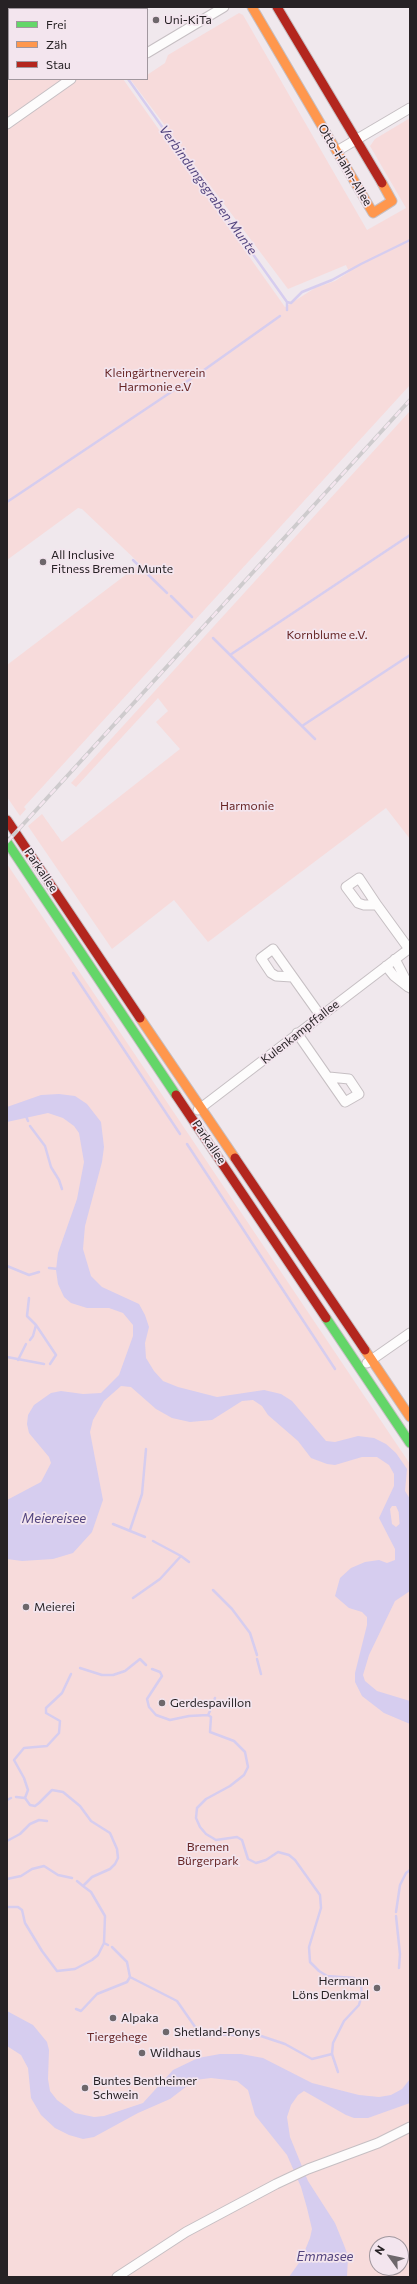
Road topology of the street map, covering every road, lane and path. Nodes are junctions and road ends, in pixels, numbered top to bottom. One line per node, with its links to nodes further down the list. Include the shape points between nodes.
1 (224, 7): 4 (street)
2 (252, 7): 9 (main road, Otto-Hahn-Allee)
3 (278, 7): 8 (main road, Otto-Hahn-Allee)
4 (148, 52)
5 (70, 80): 7 (street)
6 (410, 108): 8 (street)
7 (7, 124)
8 (356, 140): 9 (street); 9 (main road, Otto-Hahn-Allee, via 392,201 373,213)
9 (337, 150)
10 (7, 820): 21 (main road, Parkallee)
11 (7, 842): 22 (main road, Parkallee)
12 (377, 904): 13 (street)
13 (410, 949): 14 (street, Kulenkampffallee)
14 (395, 959): 15 (street, Kulenkampffallee); 17 (street)
15 (386, 966): 17 (street); 18 (street, Kulenkampffallee)
16 (292, 977): 18 (street)
17 (410, 988)
18 (320, 1016): 19 (street, Kulenkampffallee)
19 (297, 1033): 20 (street); 21 (street, Kulenkampffallee)
20 (329, 1077)
21 (202, 1107): 22 (street, Kulenkampffallee); 24 (main road, Parkallee)
22 (190, 1115): 25 (main road, Parkallee)
23 (410, 1333): 24 (street)
24 (372, 1360): 25 (street); 26 (main road, Parkallee)
25 (360, 1368): 27 (main road, Parkallee)
26 (410, 1417)
27 (410, 1443)
28 (410, 2127): 29 (street, via 378,2143 290,2177 186,2232)
29 (117, 2277)

